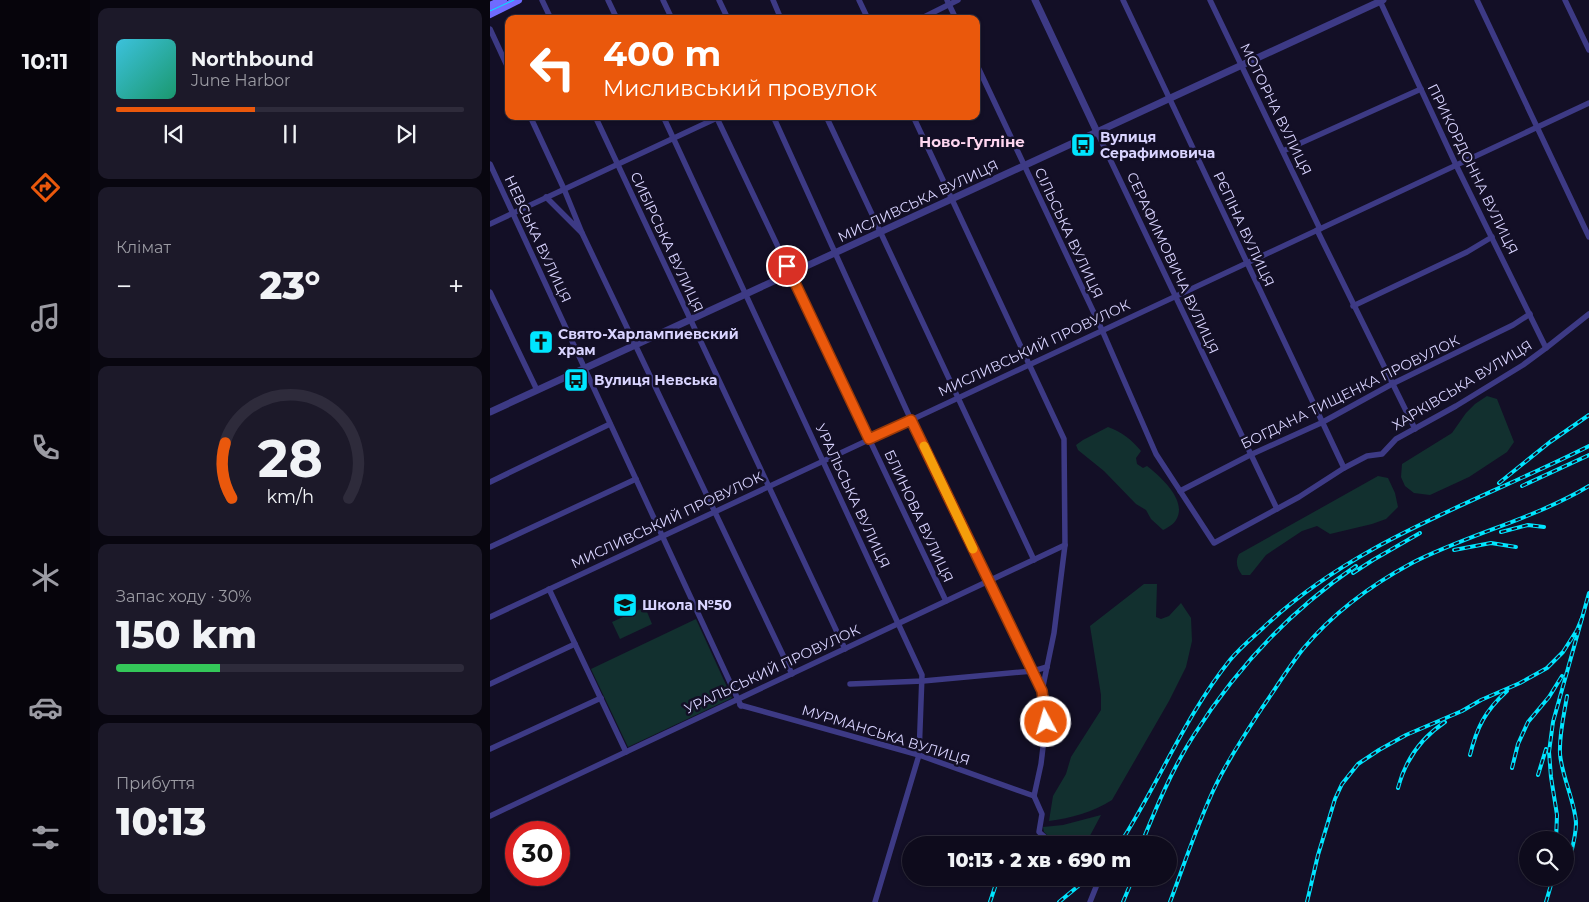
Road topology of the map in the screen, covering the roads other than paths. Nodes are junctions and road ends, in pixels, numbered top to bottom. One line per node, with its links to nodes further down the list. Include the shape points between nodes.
1 (503, 0): 17 (main road)
2 (518, 0): 18 (main road)
3 (542, 0): 19 (street)
4 (608, 0): 20 (street)
5 (663, 0): 21 (street)
6 (719, 0): 22 (street)
7 (773, 0): 23 (street)
8 (859, 0): 24 (street)
9 (958, 0): 16 (street)
10 (1035, 0): 44 (street, СЕРАФИМОВИЧА ВУЛИЦЯ)
11 (1123, 0): 33 (street, РЄПІНА ВУЛИЦЯ)
12 (1210, 0): 30 (street, МОТОРНА ВУЛИЦЯ)
13 (1381, 0): 30 (street, МИСЛИВСЬКА ВУЛИЦЯ); 32 (street, ПРИКОРДОННА ВУЛИЦЯ)
14 (1477, 0): 43 (street)
15 (1565, 0): 28 (street)
16 (948, 2): 25 (street); 26 (street)
17 (490, 6)
18 (490, 14)
19 (549, 15)
20 (615, 15)
21 (670, 15)
22 (726, 15)
23 (779, 15)
24 (866, 15)
25 (927, 15)
26 (954, 15)
27 (490, 29): 29 (street)
28 (1589, 50)
29 (505, 61)
30 (1242, 65): 33 (street, МИСЛИВСЬКА ВУЛИЦЯ); 46 (street, МОТОРНА ВУЛИЦЯ)
31 (980, 72): 50 (street, СІЛЬСЬКА ВУЛИЦЯ)
32 (1421, 90): 46 (street); 49 (street, ПРИКОРДОННА ВУЛИЦЯ)
33 (1169, 99): 44 (street, МИСЛИВСЬКА ВУЛИЦЯ); 62 (street, РЄПІНА ВУЛИЦЯ)
34 (1589, 103): 43 (street, МИСЛИВСЬКИЙ ПРОВУЛОК)
35 (532, 120): 51 (street)
36 (597, 120): 48 (street, СИБІРСЬКА ВУЛИЦЯ)
37 (665, 120): 45 (street, УРАЛЬСЬКА ВУЛИЦЯ)
38 (712, 120): 45 (street)
39 (719, 120): 63 (street, БЛИНОВА ВУЛИЦЯ)
40 (775, 120): 61 (street)
41 (828, 120): 57 (street)
42 (916, 120): 53 (street)
43 (1537, 127): 49 (street, МИСЛИВСЬКИЙ ПРОВУЛОК); 60 (street)
44 (1097, 132): 50 (street, МИСЛИВСЬКА ВУЛИЦЯ); 66 (street, СЕРАФИМОВИЧА ВУЛИЦЯ)
45 (673, 138): 48 (street); 65 (street, УРАЛЬСЬКА ВУЛИЦЯ)
46 (1283, 151): 56 (street, МОТОРНА ВУЛИЦЯ)
47 (490, 164): 54 (street, НЕВСЬКА ВУЛИЦЯ)
48 (617, 165): 51 (street); 70 (street, СИБІРСЬКА ВУЛИЦЯ)
49 (1456, 165): 56 (street, МИСЛИВСЬКИЙ ПРОВУЛОК); 59 (street, ПРИКОРДОННА ВУЛИЦЯ)
50 (1024, 166): 53 (street, МИСЛИВСЬКА ВУЛИЦЯ); 71 (street, СІЛЬСЬКА ВУЛИЦЯ)
51 (564, 189): 52 (street); 58 (street)
52 (546, 197): 54 (street); 58 (street)
53 (952, 199): 57 (street, МИСЛИВСЬКА ВУЛИЦЯ); 74 (street)
54 (512, 213): 55 (street); 75 (street, НЕВСЬКА ВУЛИЦЯ)
55 (490, 224)
56 (1318, 229): 62 (street, МИСЛИВСЬКИЙ ПРОВУЛОК); 67 (street, МОТОРНА ВУЛИЦЯ)
57 (880, 232): 61 (street, МИСЛИВСЬКА ВУЛИЦЯ); 78 (street)
58 (582, 233): 72 (street)
59 (1492, 237): 67 (street); 68 (street, ПРИКОРДОННА ВУЛИЦЯ)
60 (1589, 237)
61 (836, 252): 63 (street, МИСЛИВСЬКА ВУЛИЦЯ); 80 (street)
62 (1246, 263): 66 (street, МИСЛИВСЬКИЙ ПРОВУЛОК); 81 (street, РЄПІНА ВУЛИЦЯ)
63 (791, 273): 65 (street, МИСЛИВСЬКА ВУЛИЦЯ); 84 (street, БЛИНОВА ВУЛИЦЯ)
64 (490, 292): 77 (street)
65 (746, 294): 70 (street, МИСЛИВСЬКА ВУЛИЦЯ); 86 (street, УРАЛЬСЬКА ВУЛИЦЯ)
66 (1174, 297): 71 (street, МИСЛИВСЬКИЙ ПРОВУЛОК); 85 (street, СЕРАФИМОВИЧА ВУЛИЦЯ)
67 (1354, 306): 76 (street, МОТОРНА ВУЛИЦЯ)
68 (1530, 314): 73 (street, ПРИКОРДОННА ВУЛИЦЯ); 76 (street, БОГДАНА ТИЩЕНКА ПРОВУЛОК)
69 (1589, 314): 73 (street, ХАРКІВСЬКА ВУЛИЦЯ)
70 (690, 320): 72 (street, МИСЛИВСЬКА ВУЛИЦЯ); 90 (street, СИБІРСЬКА ВУЛИЦЯ)
71 (1102, 330): 74 (street, МИСЛИВСЬКИЙ ПРОВУЛОК); 91 (street, СІЛЬСЬКА ВУЛИЦЯ, via 1156,454)
72 (635, 345): 75 (street, МИСЛИВСЬКА ВУЛИЦЯ); 93 (street)
73 (1546, 348): 83 (street, ХАРКІВСЬКА ВУЛИЦЯ, via 1499,380)
74 (1030, 364): 78 (street, МИСЛИВСЬКИЙ ПРОВУЛОК); 96 (street, via 1064,439)
75 (584, 368): 77 (street, МИСЛИВСЬКА ВУЛИЦЯ); 82 (street, НЕВСЬКА ВУЛИЦЯ)
76 (1392, 384): 81 (street, БОГДАНА ТИЩЕНКА ПРОВУЛОК); 83 (street, МОТОРНА ВУЛИЦЯ)
77 (537, 390): 79 (street, МИСЛИВСЬКА ВУЛИЦЯ)
78 (958, 398): 80 (street, МИСЛИВСЬКИЙ ПРОВУЛОК); 98 (street)
79 (490, 412)
80 (911, 420): 84 (street, МИСЛИВСЬКИЙ ПРОВУЛОК); 99 (street)
81 (1321, 423): 85 (street, БОГДАНА ТИЩЕНКА ПРОВУЛОК); 87 (street, РЄПІНА ВУЛИЦЯ)
82 (610, 424): 88 (street, НЕВСЬКА ВУЛИЦЯ); 89 (street)
83 (1414, 429): 87 (street, ХАРКІВСЬКА ВУЛИЦЯ, via 1396,439 1382,454 1367,456)
84 (869, 439): 86 (street, МИСЛИВСЬКИЙ ПРОВУЛОК); 101 (street, БЛИНОВА ВУЛИЦЯ)
85 (1250, 455): 91 (street, БОГДАНА ТИЩЕНКА ПРОВУЛОК); 92 (street, СЕРАФИМОВИЧА ВУЛИЦЯ)
86 (823, 461): 90 (street, МИСЛИВСЬКИЙ ПРОВУЛОК); 103 (street, УРАЛЬСЬКА ВУЛИЦЯ)
87 (1344, 468): 92 (street, ХАРКІВСЬКА ВУЛИЦЯ)
88 (636, 479): 94 (street, НЕВСЬКА ВУЛИЦЯ); 97 (street)
89 (490, 482)
90 (769, 486): 93 (street, МИСЛИВСЬКИЙ ПРОВУЛОК); 105 (street, СИБІРСЬКА ВУЛИЦЯ)
91 (1180, 491): 95 (street, СІЛЬСЬКА ВУЛИЦЯ)
92 (1277, 509): 95 (street, ХАРКІВСЬКА ВУЛИЦЯ)
93 (714, 512): 94 (street, МИСЛИВСЬКИЙ ПРОВУЛОК); 108 (street)
94 (662, 536): 100 (street, МИСЛИВСЬКИЙ ПРОВУЛОК); 114 (street, НЕВСЬКА ВУЛИЦЯ)
95 (1214, 543)
96 (1065, 545): 98 (street, УРАЛЬСЬКИЙ ПРОВУЛОК); 106 (street)
97 (490, 547)
98 (1034, 560): 99 (street, УРАЛЬСЬКИЙ ПРОВУЛОК)
99 (989, 581): 101 (street, УРАЛЬСЬКИЙ ПРОВУЛОК); 107 (street)
100 (549, 589): 102 (street, МИСЛИВСЬКИЙ ПРОВУЛОК); 104 (street)
101 (946, 601): 103 (street, УРАЛЬСЬКИЙ ПРОВУЛОК)
102 (490, 617)
103 (899, 623): 105 (street, УРАЛЬСЬКИЙ ПРОВУЛОК); 109 (street, УРАЛЬСЬКА ВУЛИЦЯ)
104 (575, 644): 110 (street); 113 (street)
105 (844, 649): 108 (street, УРАЛЬСЬКИЙ ПРОВУЛОК)
106 (1047, 667): 107 (street); 112 (street)
107 (1033, 671): 109 (street); 112 (street)
108 (792, 674): 114 (street, УРАЛЬСЬКИЙ ПРОВУЛОК)
109 (923, 681): 111 (street); 119 (street, УРАЛЬСЬКА ВУЛИЦЯ)
110 (490, 684)
111 (850, 684)
112 (1042, 691): 120 (street, via 1046,722 1042,764)
113 (601, 698): 117 (street); 118 (street)
114 (738, 699): 115 (street, УРАЛЬСЬКИЙ ПРОВУЛОК); 116 (street, НЕВСЬКА ВУЛИЦЯ)
115 (730, 703): 116 (street, МУРМАНСЬКА ВУЛИЦЯ); 118 (street, УРАЛЬСЬКИЙ ПРОВУЛОК)
116 (741, 706): 119 (street, МУРМАНСЬКА ВУЛИЦЯ)
117 (490, 749)
118 (626, 752): 121 (street, УРАЛЬСЬКИЙ ПРОВУЛОК)
119 (919, 755): 120 (street, МУРМАНСЬКА ВУЛИЦЯ); 124 (street, УРАЛЬСЬКА ВУЛИЦЯ)
120 (1034, 796): 122 (street, via 1042,814 1039,832)
121 (490, 816)
122 (1044, 836)
123 (1096, 886): 125 (street)
124 (875, 902)
125 (1090, 902)

